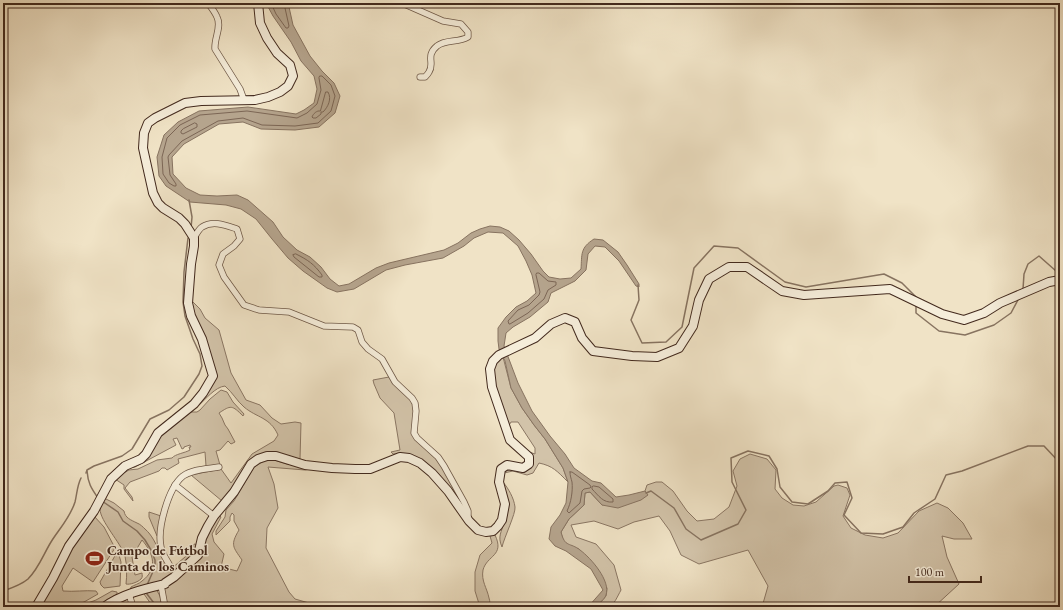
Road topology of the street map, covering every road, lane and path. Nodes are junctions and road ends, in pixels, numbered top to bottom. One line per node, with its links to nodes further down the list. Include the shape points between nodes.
1 (208, 3): 5 (street, via 218,18 215,49)
2 (258, 3): 5 (main road, via 260,23 267,38 277,53 290,65 293,76 288,86 280,92 255,100)
3 (402, 3): 4 (street, via 443,21 461,24 468,32 468,37 463,40 442,43 436,47 430,58 430,72 425,77)
4 (420, 77)
5 (244, 100): 6 (main road, via 201,100 185,103 154,118 148,123 144,133 143,148 153,193 162,208 179,218)
6 (194, 238): 11 (street, via 201,228 211,223 237,229 240,239 223,254 219,265 224,277 244,305 259,310 289,312 324,326 353,327 358,330 362,342 382,359 395,382 412,398 416,412 414,433 444,466 464,502); 15 (main road, via 188,303 213,376 194,404 158,433 146,454 125,466 111,479 94,511 69,546)
7 (1060, 280): 11 (main road, via 1034,288 1000,303 984,314 964,320 942,314 890,289 804,295 782,291 748,267 729,267 709,279 699,300 693,326 679,348 657,357 593,351 582,338 575,322 565,318 551,324 535,338 499,355 493,361 490,369 492,387 510,440 529,457 529,464 523,468 507,465 501,469 499,482 505,504 502,520 493,531 478,530)
8 (219, 467): 9 (street, via 191,472)
9 (175, 485): 10 (street); 12 (street, via 164,512 160,546)
10 (214, 516): 11 (main road, via 234,492 251,464 267,456 276,456 305,465 354,469 370,469 400,457 420,463 432,473); 13 (main road, via 202,538 198,555)
11 (469, 521)
12 (170, 566)
13 (162, 586): 14 (main road); 18 (street)
14 (129, 594): 16 (main road); 17 (street)
15 (36, 607)
16 (104, 607)
17 (133, 607)
18 (165, 607)

